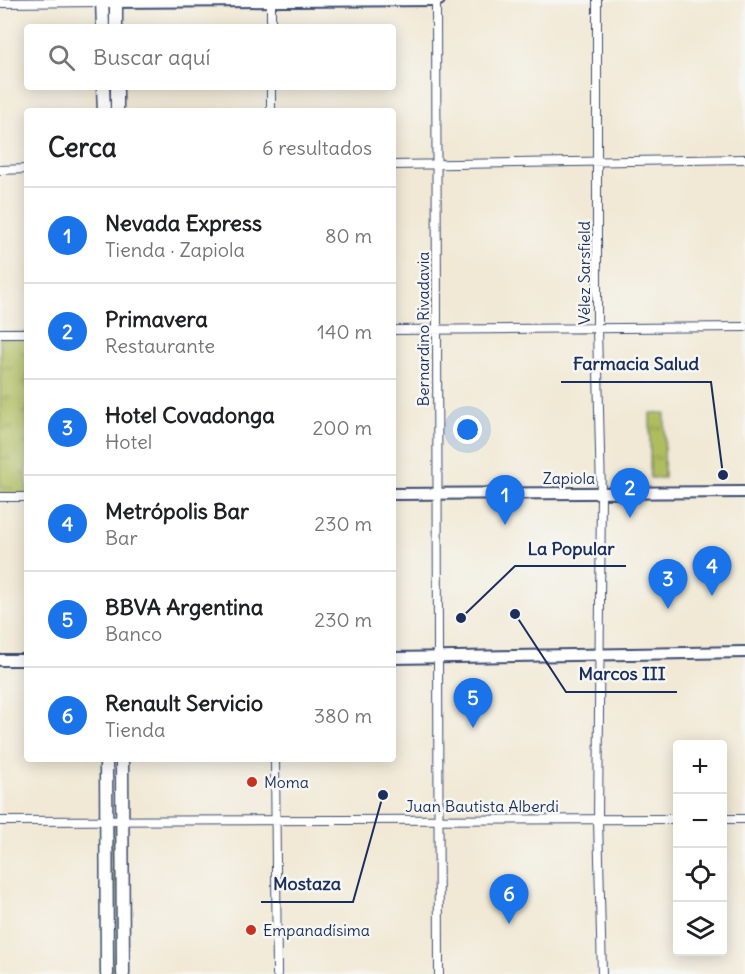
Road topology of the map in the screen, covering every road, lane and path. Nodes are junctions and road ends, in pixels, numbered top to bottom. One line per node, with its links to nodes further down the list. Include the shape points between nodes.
1 (437, 0): 5 (main road); 18 (street, Bernardino Rivadavia)
2 (597, 0): 17 (street, Vélez Sarsfield)
3 (102, 1): 4 (main road); 6 (street); 7 (main road)
4 (116, 1): 5 (main road); 8 (main road)
5 (271, 1): 9 (street)
6 (0, 3)
7 (102, 24)
8 (116, 24)
9 (271, 24)
10 (103, 90): 13 (main road)
11 (117, 90): 14 (main road)
12 (271, 90): 15 (street)
13 (104, 108)
14 (117, 108)
15 (271, 108)
16 (745, 159): 17 (street)
17 (598, 160): 18 (street); 23 (street, Vélez Sarsfield)
18 (436, 164): 19 (street); 25 (street, Bernardino Rivadavia)
19 (396, 165)
20 (0, 170): 21 (street)
21 (24, 170)
22 (745, 327): 23 (street)
23 (597, 328): 25 (street); 29 (street, Vélez Sarsfield)
24 (396, 330): 25 (street)
25 (437, 330): 31 (street, Bernardino Rivadavia)
26 (0, 333): 27 (street)
27 (24, 333)
28 (745, 492): 29 (main road, Zapiola)
29 (601, 493): 31 (main road, Zapiola); 35 (street, Vélez Sarsfield)
30 (396, 494): 31 (main road, Zapiola)
31 (437, 494): 36 (street, Bernardino Rivadavia)
32 (0, 497): 33 (street)
33 (24, 497)
34 (745, 652): 35 (main road)
35 (599, 655): 36 (main road); 49 (street, Vélez Sarsfield)
36 (438, 657): 37 (main road); 48 (street, Bernardino Rivadavia)
37 (396, 658)
38 (0, 660): 39 (main road)
39 (24, 660)
40 (106, 762): 51 (main road)
41 (122, 762): 46 (main road)
42 (275, 762): 47 (street)
43 (673, 819): 49 (street, Juan Bautista Alberdi)
44 (727, 819): 45 (street)
45 (745, 819)
46 (122, 820): 47 (street, Juan Bautista Alberdi); 51 (street, Juan Bautista Alberdi); 53 (main road)
47 (275, 820): 48 (street, Juan Bautista Alberdi); 54 (street)
48 (438, 820): 49 (street, Juan Bautista Alberdi); 55 (street, Bernardino Rivadavia)
49 (598, 820): 56 (street, Vélez Sarsfield)
50 (0, 821): 51 (street, Juan Bautista Alberdi)
51 (106, 821): 52 (main road)
52 (107, 974)
53 (123, 974)
54 (277, 974)
55 (439, 974)
56 (602, 974)

